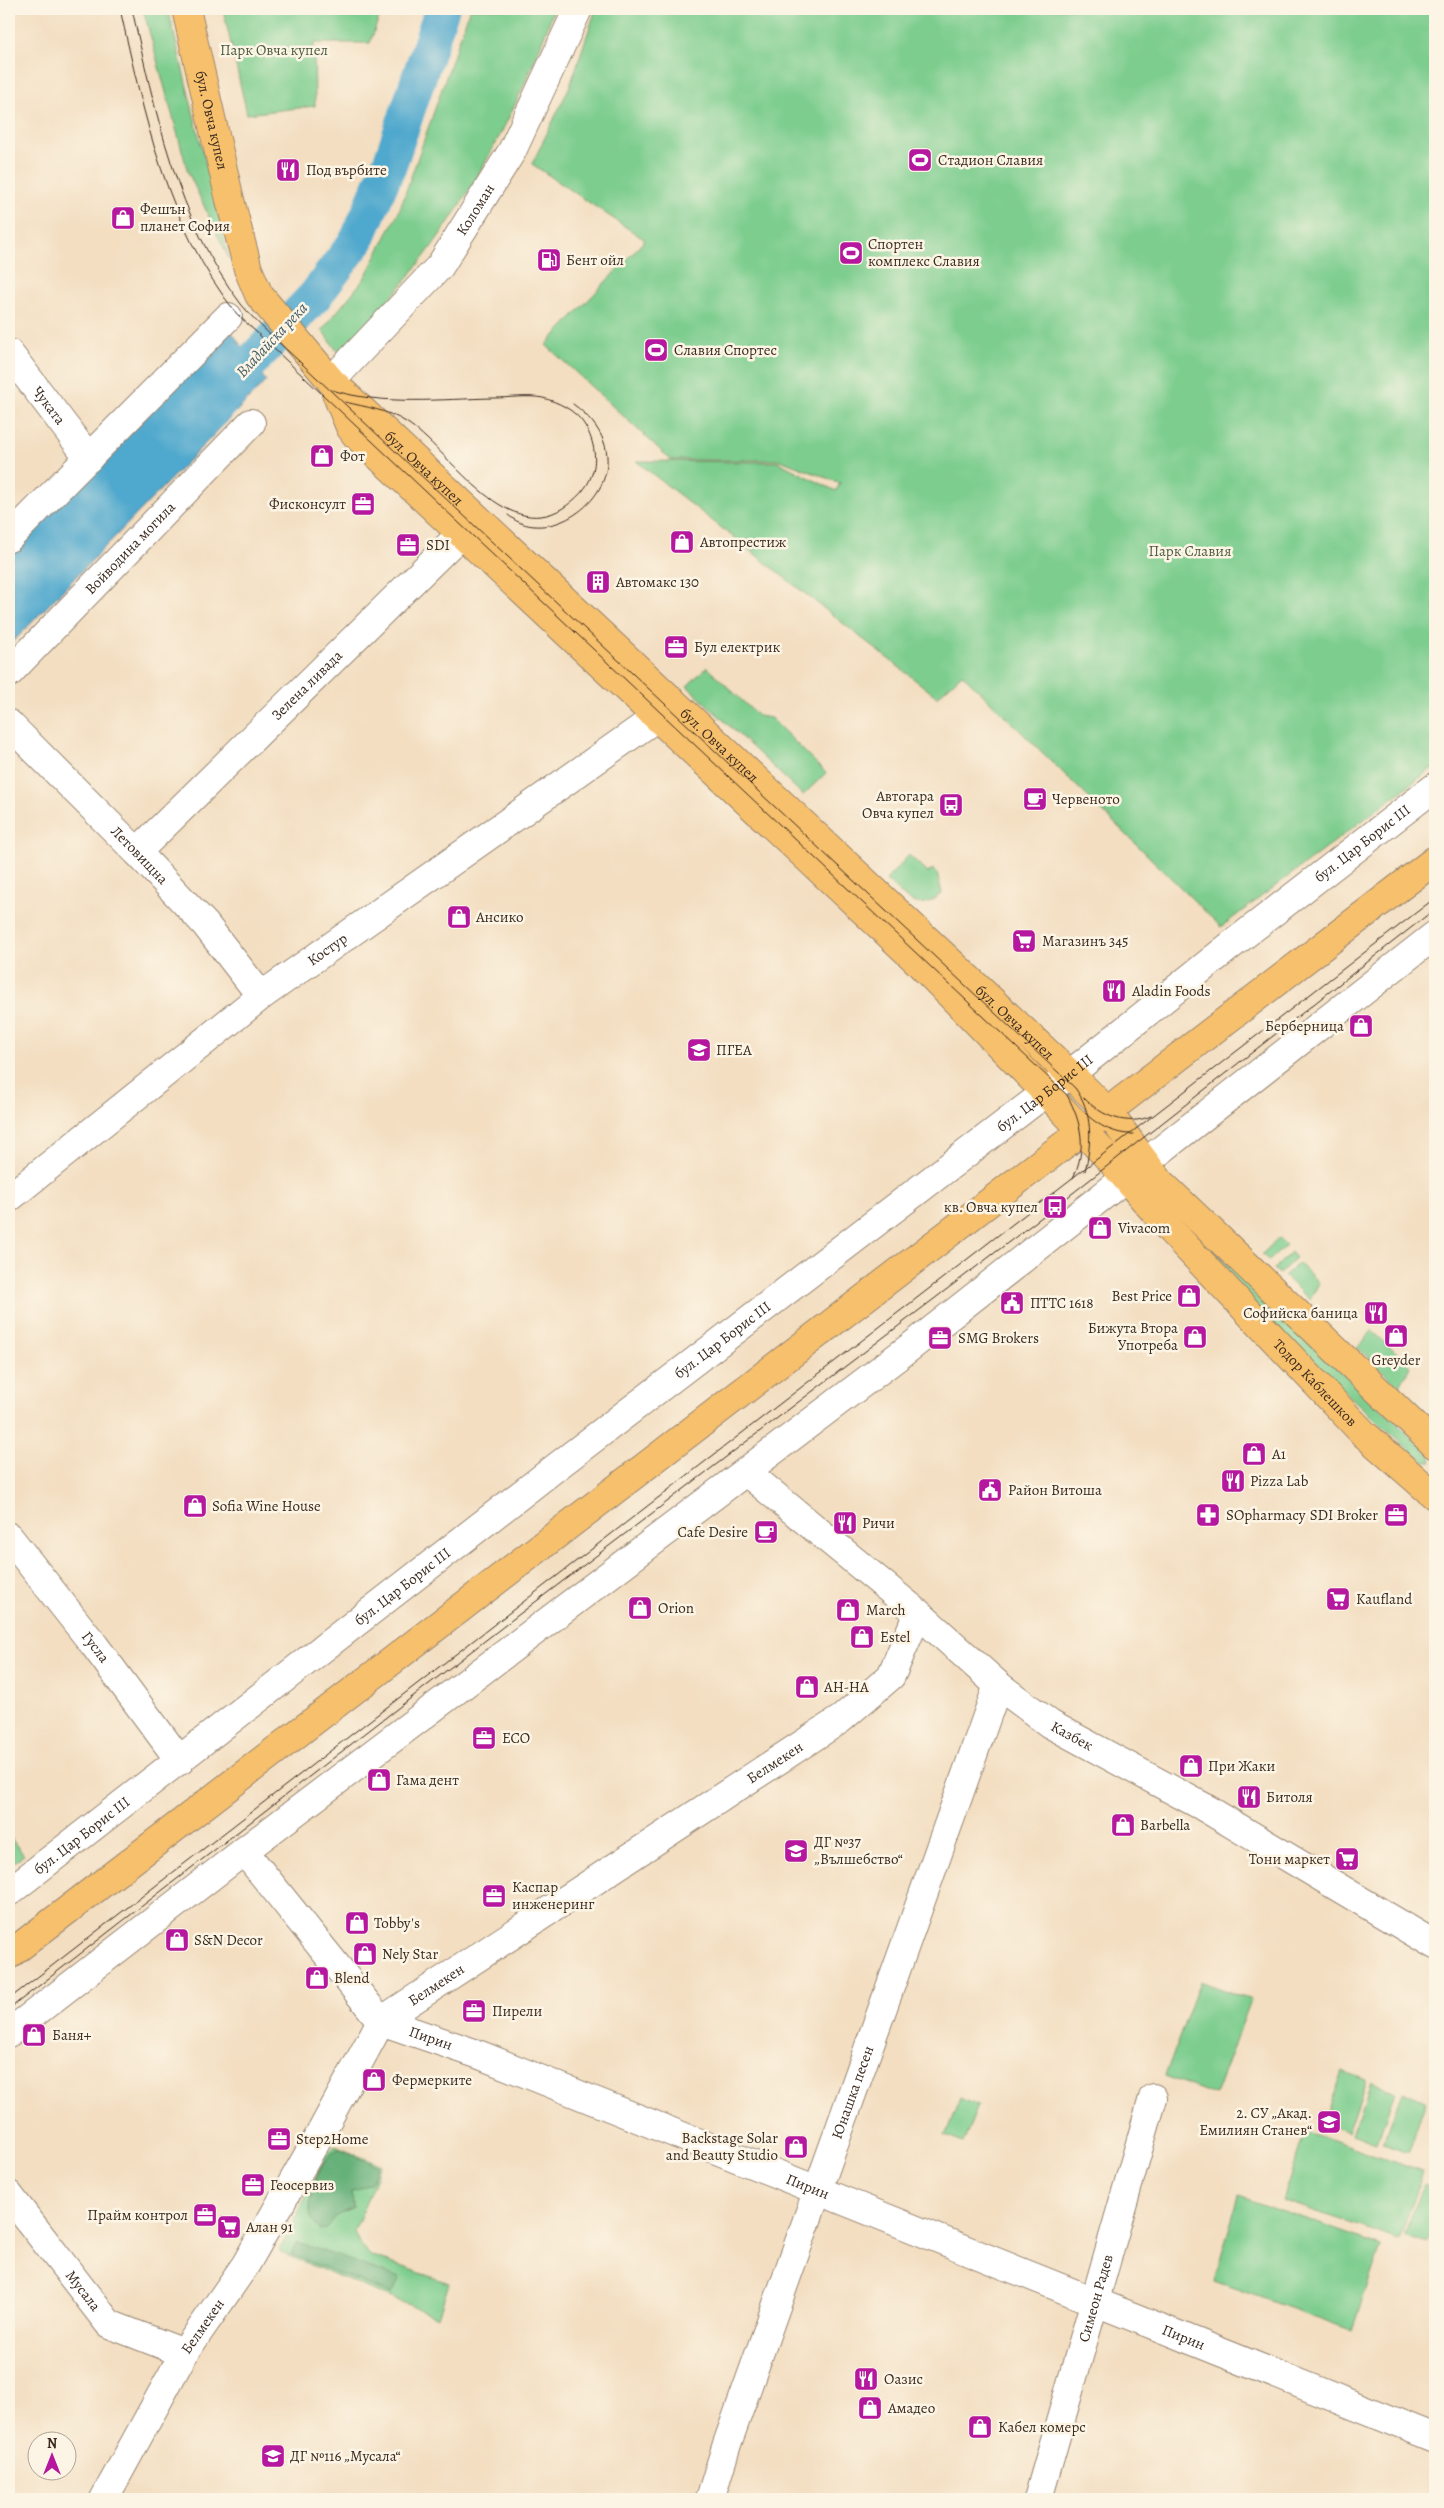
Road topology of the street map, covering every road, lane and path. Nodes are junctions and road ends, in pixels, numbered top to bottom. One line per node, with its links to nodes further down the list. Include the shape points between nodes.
1 (186, 9): 5 (main road, бул. Овча купел, via 246,263 260,295)
2 (578, 9): 5 (street, Коломан, via 512,151 440,266)
3 (228, 317): 7 (street)
4 (9, 354): 7 (street, Чуката)
5 (331, 381): 8 (main road, бул. Овча купел)
6 (252, 422): 10 (street, Войводина могила)
7 (89, 458): 9 (street)
8 (469, 527): 11 (main road, бул. Овча купел); 14 (street, Зелена ливада)
9 (9, 538)
10 (9, 673)
11 (666, 711): 17 (street, Костур); 18 (main road, бул. Овча купел); 19 (main road, бул. Овча купел)
12 (9, 724): 14 (street, Летовищна)
13 (1435, 787): 18 (street, бул. Цар Борис III)
14 (137, 852): 17 (street, Летовищна, via 205,924)
15 (1435, 860): 20 (main road)
16 (1431, 947): 22 (street)
17 (261, 996): 23 (street, Костур)
18 (1070, 1074): 19 (street, бул. Цар Борис III); 20 (main road, бул. Овча купел)
19 (1046, 1092): 21 (main road, бул. Овча купел); 30 (street, бул. Цар Борис III)
20 (1107, 1112): 21 (main road); 22 (main road, Тодор Каблешков)
21 (1082, 1130): 22 (main road, Тодор Каблешков); 34 (main road)
22 (1135, 1170): 24 (main road, Тодор Каблешков, via 1160,1182); 25 (street); 26 (main road, Тодор Каблешков, via 1172,1232 1364,1434)
23 (9, 1198)
24 (1435, 1445)
25 (746, 1472): 28 (street, Казбек); 31 (street)
26 (1435, 1496)
27 (9, 1537): 30 (street, Гусла)
28 (918, 1613): 29 (street, Казбек); 35 (street, Белмекен, via 891,1676 841,1719)
29 (998, 1685): 33 (street, Казбек, via 1050,1724 1202,1806); 38 (street, Юнашка песен)
30 (180, 1760): 32 (street, бул. Цар Борис III)
31 (244, 1851): 35 (street); 36 (street)
32 (9, 1892)
33 (1435, 1945)
34 (9, 1955)
35 (381, 2021): 38 (street, Пирин, via 480,2055); 41 (street, Белмекен, via 246,2264)
36 (9, 2033)
37 (1153, 2098): 40 (street, Симеон Радев)
38 (818, 2191): 40 (street, Пирин); 44 (street, Юнашка песен)
39 (9, 2195): 41 (street, Мусала, via 109,2324)
40 (1094, 2303): 42 (street, Пирин); 45 (street, Симеон Радев)
41 (184, 2353): 43 (street, Белмекен)
42 (1435, 2438)
43 (104, 2499)
44 (710, 2499)
45 (1038, 2499)

